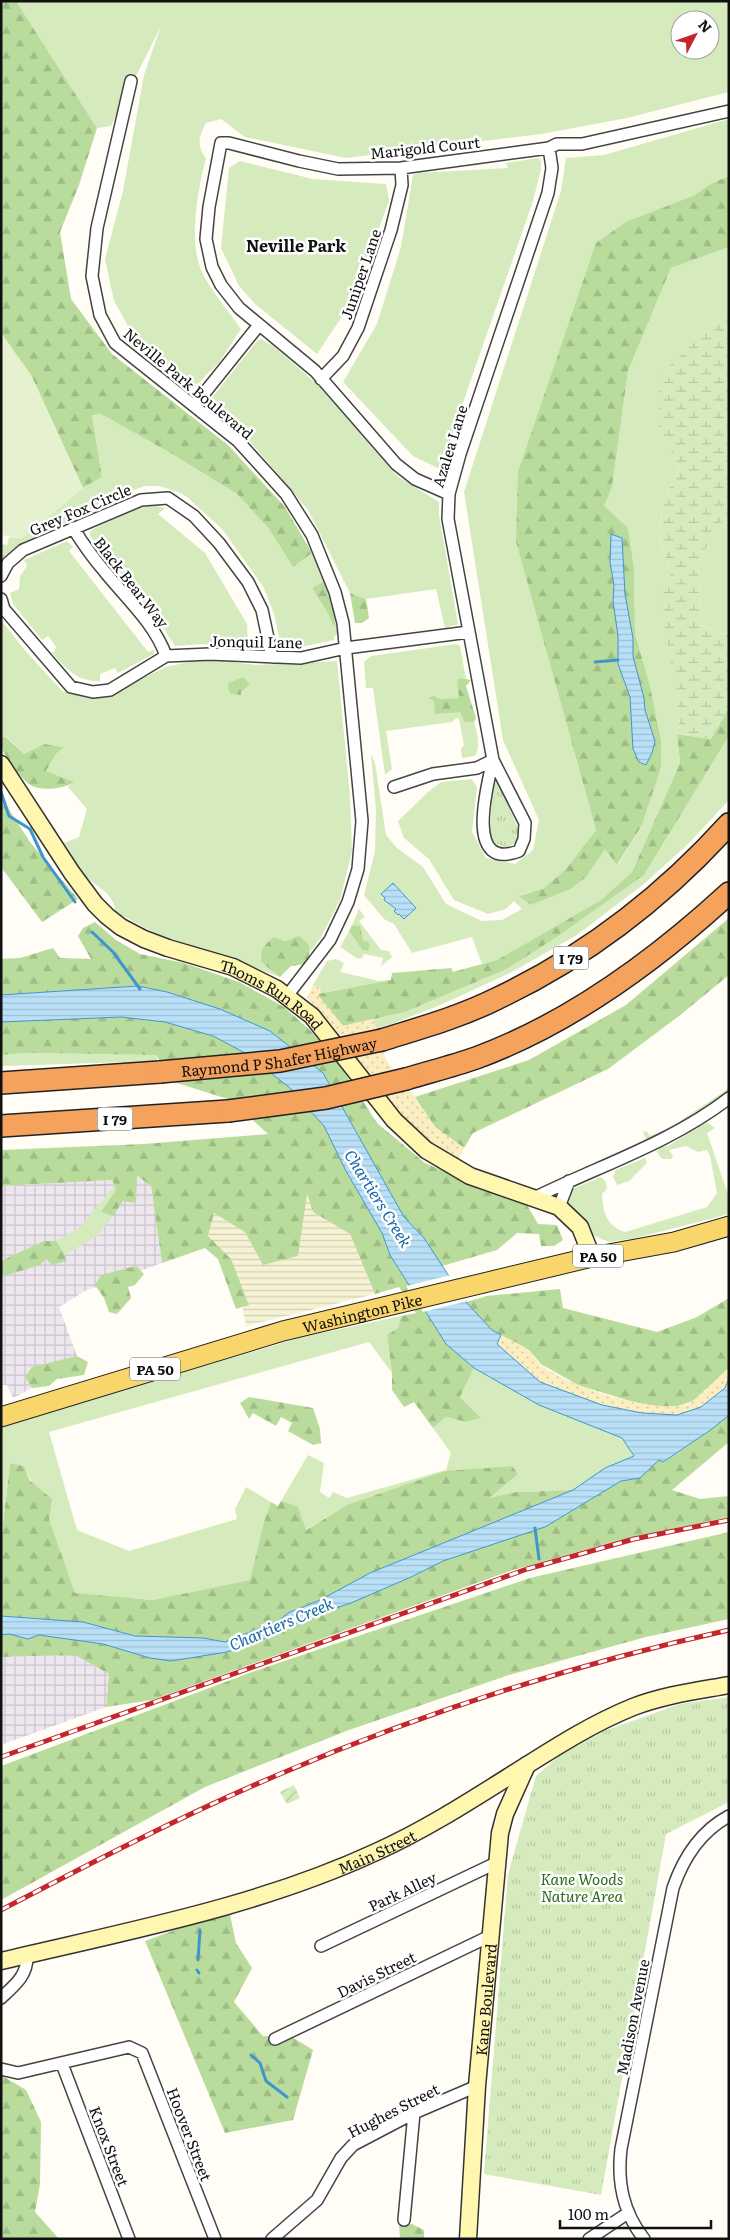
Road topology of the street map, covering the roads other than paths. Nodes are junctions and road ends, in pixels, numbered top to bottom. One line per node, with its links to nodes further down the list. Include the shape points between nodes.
1 (131, 81): 7 (street, Neville Park Boulevard, via 97,228 92,276 100,315 115,343)
2 (729, 111): 3 (street, Marigold Court, via 582,144 557,144)
3 (549, 148): 4 (street, Marigold Court); 8 (street, Azalea Lane, via 552,168 548,193)
4 (401, 168): 5 (street, Marigold Court, via 338,169 229,143 221,144 208,207 206,238 212,267 239,308); 6 (street, Juniper Lane, via 402,186 394,221 358,328 343,356)
5 (259, 325): 6 (street, Marigold Court); 7 (street)
6 (321, 379): 8 (street, Marigold Court, via 396,464 415,479)
7 (194, 406): 13 (street, Neville Park Boulevard, via 238,441 280,487 312,535 335,592)
8 (449, 494): 12 (street, Azalea Lane, via 448,519)
9 (73, 528): 10 (street, Grey Fox Circle, via 23,550 8,563); 14 (street, Black Bear Way, via 146,621); 15 (street, Grey Fox Circle, via 141,500 168,498 194,516 226,551 248,582 262,610)
10 (1, 576)
11 (1, 599): 14 (street, Jonquil Lane, via 4,609 71,687 93,692 110,690)
12 (469, 632): 13 (street, Jonquil Lane); 16 (street, Azalea Lane)
13 (346, 648): 15 (street, Jonquil Lane, via 301,658); 21 (street, Neville Park Boulevard, via 362,821 358,869 348,902 330,940)
14 (166, 656): 15 (street, Jonquil Lane)
15 (272, 657)
16 (493, 760): 16 (street, Azalea Lane, via 484,802 483,835 488,846 497,853 508,855 519,851 525,824); 18 (street, via 477,768 433,774)
17 (1, 764): 21 (street, Thoms Run Road, via 72,873 107,916 144,939 233,967)
18 (394, 787)
19 (729, 824): 22 (highway, Raymond P Shafer Highway / I 79, bridge, via 670,884 594,944 495,1000 441,1021 382,1040 280,1061)
20 (729, 893): 24 (highway, I 79, bridge, via 628,976 533,1032 476,1058 326,1098 228,1111)
21 (287, 996): 26 (street, Thoms Run Road, via 312,1016 394,1120 426,1150 470,1176)
22 (1, 1083)
23 (729, 1098): 25 (street, via 668,1137)
24 (1, 1126)
25 (568, 1181): 26 (street); 27 (street)
26 (532, 1199): 27 (street, Thoms Run Road)
27 (559, 1207): 29 (street, Thoms Run Road, via 580,1227)
28 (729, 1226): 29 (main road, Washington Pike / PA 50, via 674,1242)
29 (592, 1258): 30 (main road, Washington Pike / PA 50, via 283,1331)
30 (1, 1417)
31 (729, 1685): 32 (street, Main Street, via 674,1694 634,1707 575,1735)
32 (527, 1765): 34 (street, Kane Boulevard, via 505,1814); 37 (street, Main Street, via 410,1836 303,1882 172,1921)
33 (729, 1816): 45 (street, Madison Avenue, via 706,1832 695,1845 672,1888 618,2170)
34 (496, 1863): 35 (street, Kane Boulevard); 36 (street, Park Alley)
35 (490, 1936): 40 (street, Davis Street); 43 (street, Kane Boulevard)
36 (321, 1946)
37 (27, 1955): 38 (street, Main Street); 39 (street, via 28,1966 24,1974)
38 (1, 1961)
39 (1, 1998)
40 (275, 2039)
41 (62, 2064): 42 (street, via 18,2073); 47 (street, Knox Street); 48 (street, Hoover Street, via 129,2047 142,2053)
42 (1, 2070)
43 (477, 2086): 44 (street, Hughes Street); 50 (street, Kane Boulevard)
44 (414, 2114): 46 (street); 49 (street, Hughes Street, via 353,2145 341,2158 317,2200)
45 (628, 2213): 51 (street); 52 (street, Madison Avenue)
46 (404, 2220)
47 (129, 2239)
48 (215, 2239)
49 (272, 2239)
50 (468, 2239)
51 (589, 2239)
52 (644, 2239)

